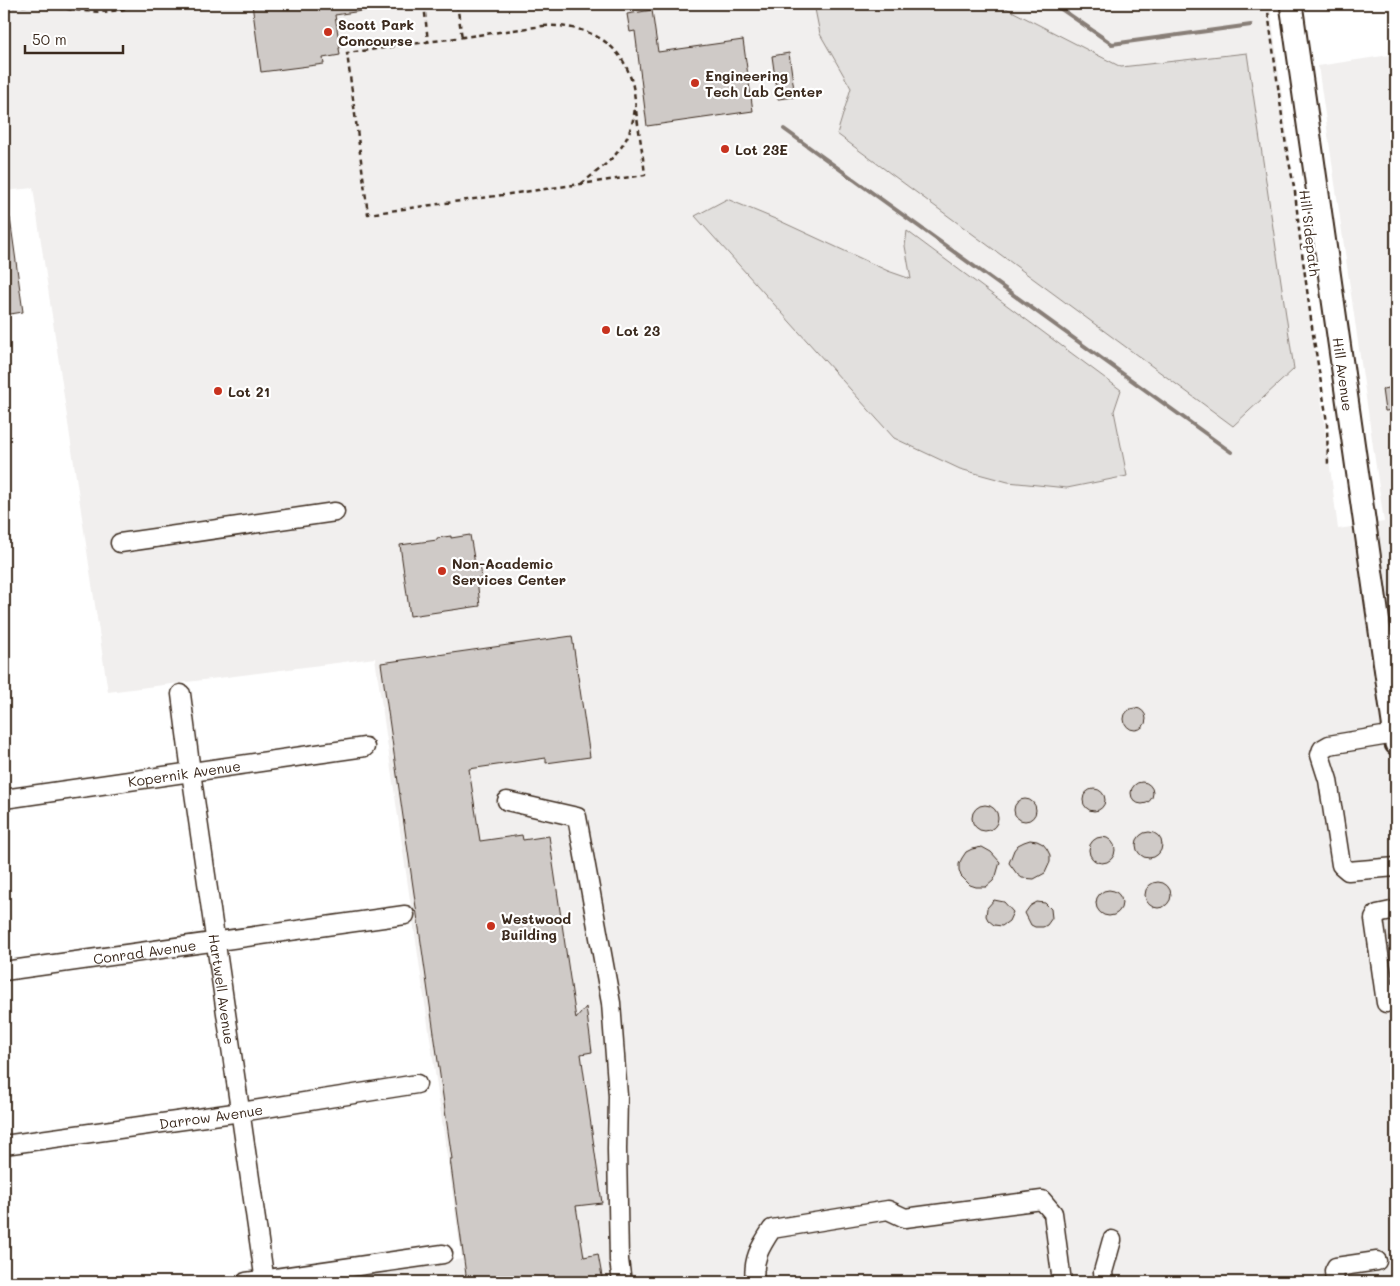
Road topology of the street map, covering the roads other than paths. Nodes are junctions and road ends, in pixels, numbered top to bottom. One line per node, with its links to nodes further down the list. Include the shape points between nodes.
1 (1291, 4): 5 (main road, Hill Avenue)
2 (335, 512): 3 (street)
3 (120, 543)
4 (181, 694): 8 (street, Hartwell Avenue)
5 (1393, 694): 6 (main road, Hill Avenue)
6 (1396, 739): 11 (street, via 1329,744 1320,755 1328,780 1340,865 1348,871)
7 (365, 747): 8 (street, Kopernik Avenue)
8 (191, 772): 9 (street, Kopernik Avenue); 14 (street, Hartwell Avenue)
9 (4, 799)
10 (507, 801): 25 (street, via 577,817 611,1003 618,1096 619,1260)
11 (1396, 867)
12 (1396, 910): 16 (street, via 1377,914 1374,919)
13 (406, 915): 14 (street, Conrad Avenue)
14 (215, 942): 15 (street, Conrad Avenue); 18 (street, Hartwell Avenue)
15 (4, 971)
16 (1386, 1003)
17 (417, 1084): 18 (street, Darrow Avenue)
18 (241, 1112): 19 (street, Darrow Avenue); 23 (street, Hartwell Avenue)
19 (4, 1145)
20 (1112, 1240): 28 (street, via 1103,1272)
21 (443, 1254): 23 (street)
22 (1377, 1261): 29 (street, via 1336,1267)
23 (265, 1281): 24 (street)
24 (246, 1282)
25 (622, 1282)
26 (755, 1282): 27 (street, via 758,1251 772,1229 888,1210 905,1218 1042,1200 1053,1213)
27 (1062, 1282)
28 (1104, 1282)
29 (1335, 1282)

